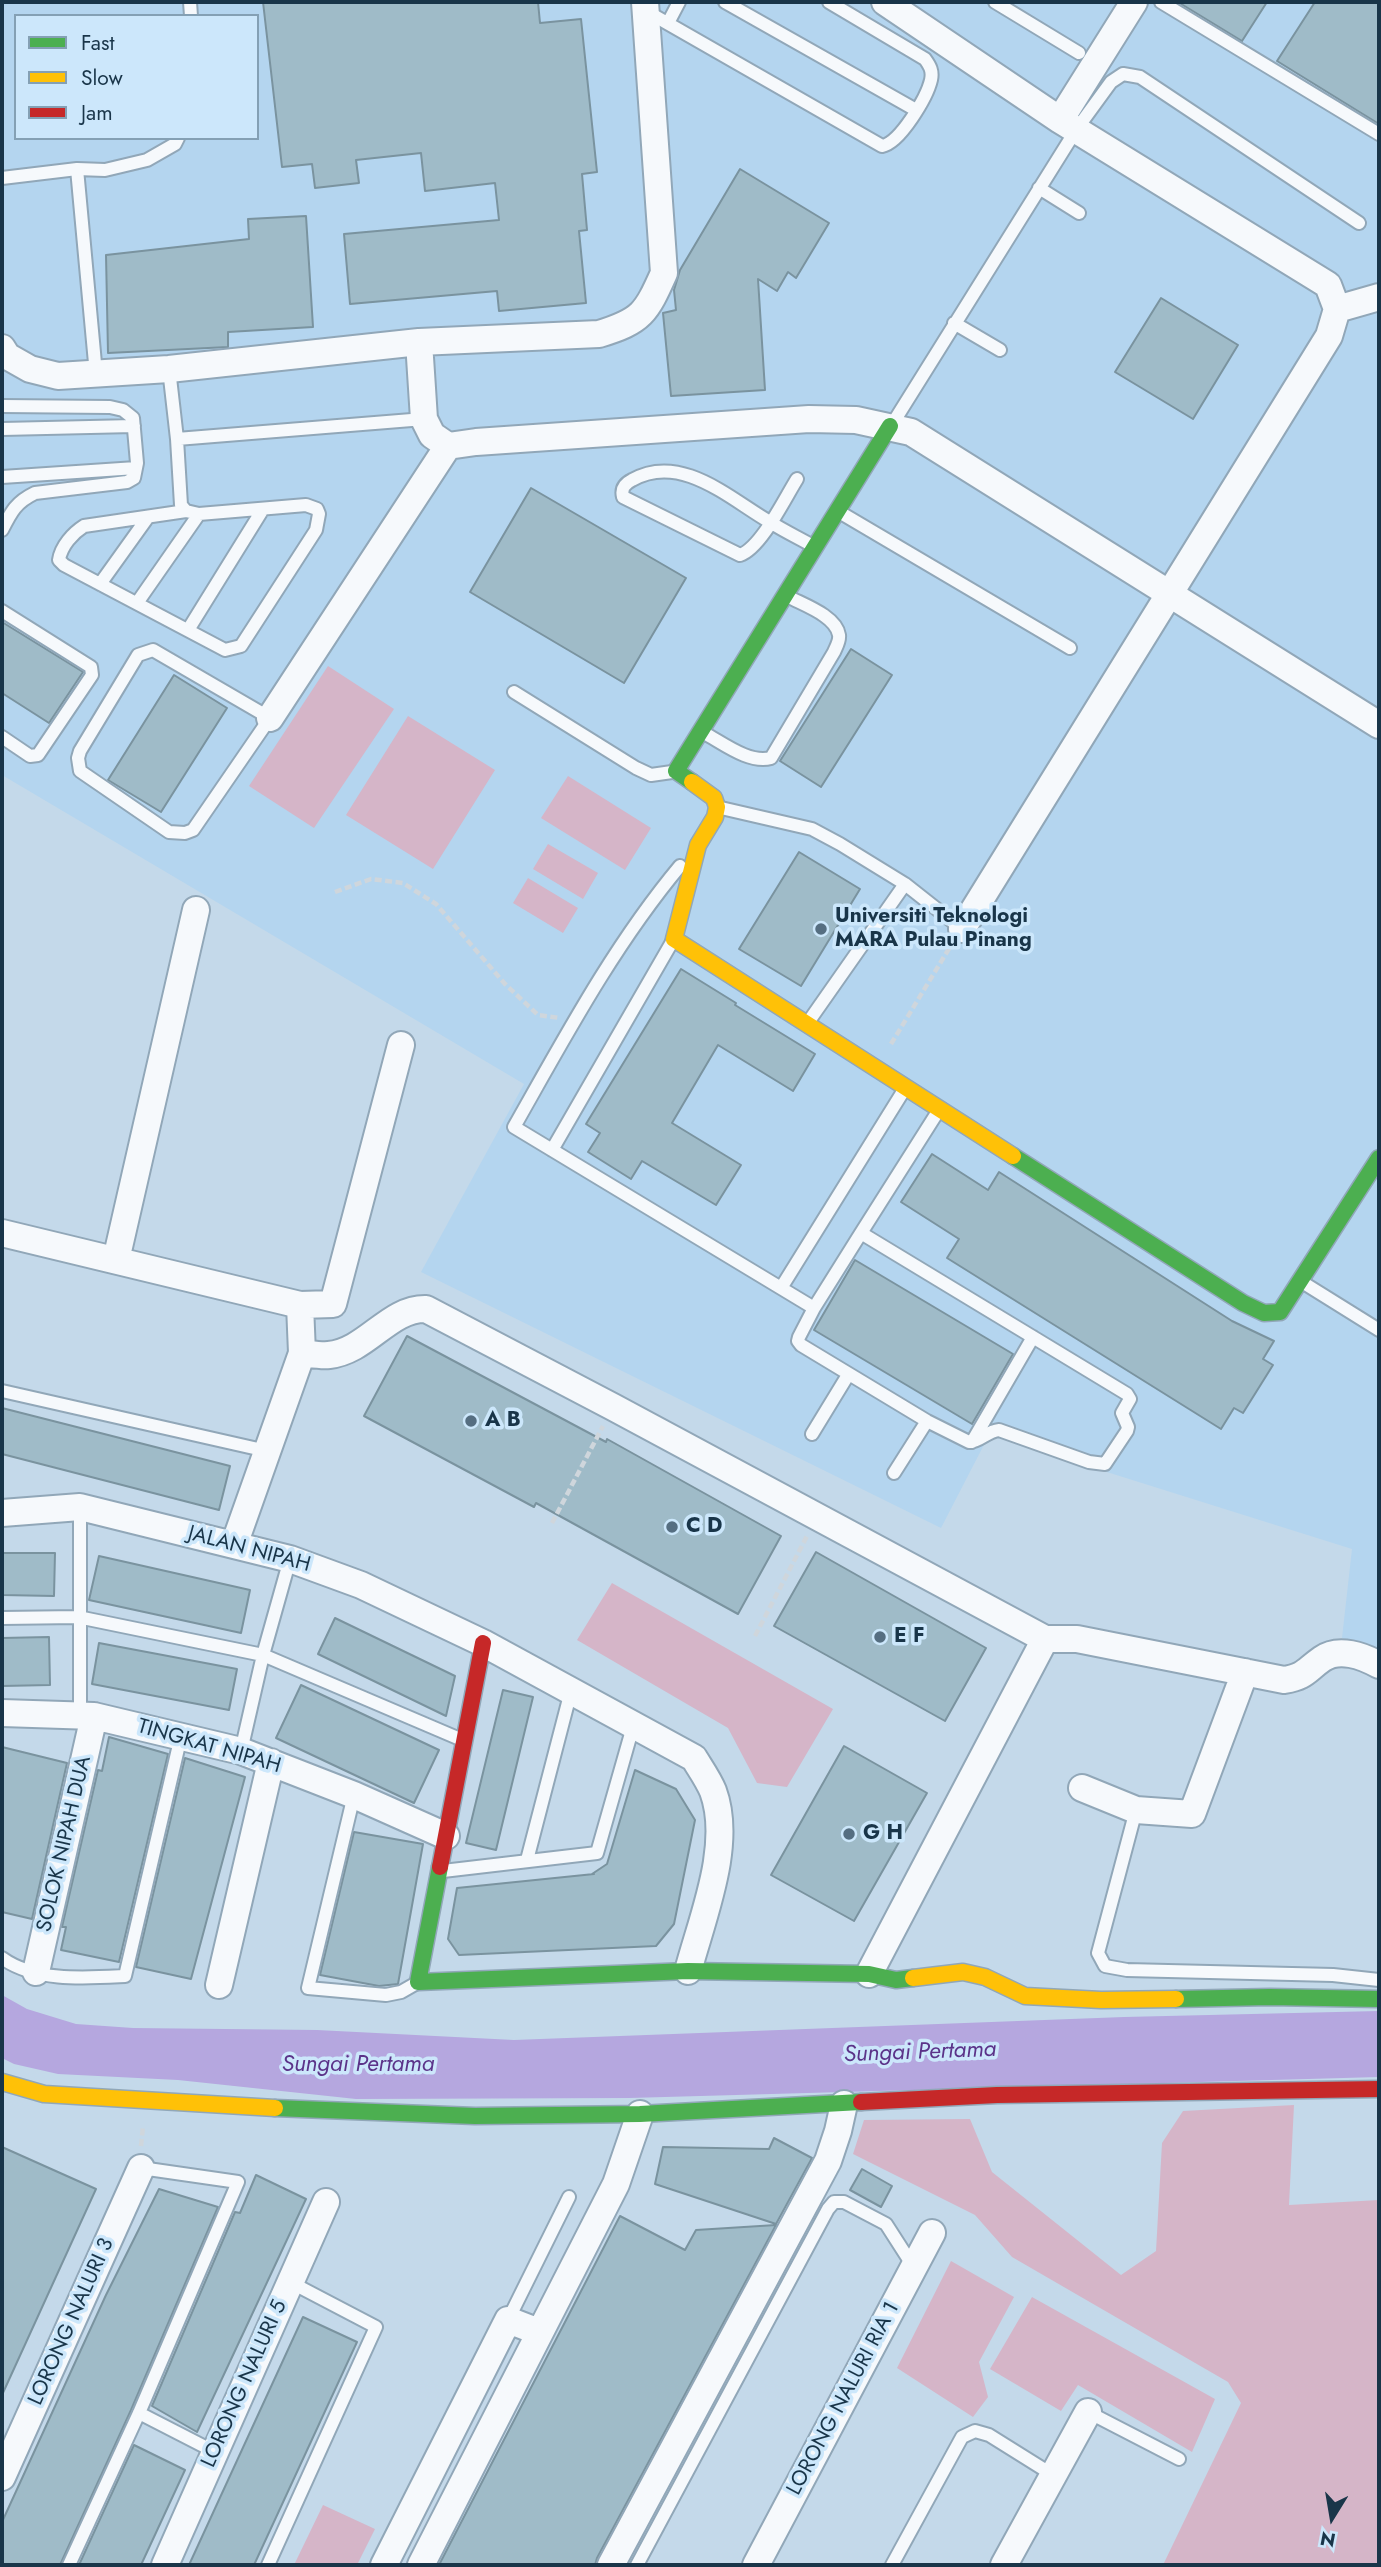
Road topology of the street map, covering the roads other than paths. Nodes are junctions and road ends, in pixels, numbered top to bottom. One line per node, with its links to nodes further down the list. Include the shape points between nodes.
1 (679, 2): 8 (lane)
2 (725, 2): 10 (lane)
3 (829, 2): 10 (lane, via 925,59 932,69 931,81)
4 (885, 2): 11 (street)
5 (995, 2): 9 (lane)
6 (1134, 2): 11 (street)
7 (1161, 2): 12 (lane)
8 (653, 12): 10 (lane, via 882,146 898,137); 22 (street, via 664,273 649,307 628,325 599,334)
9 (1079, 53)
10 (916, 110)
11 (1068, 125): 16 (lane); 18 (lane, via 1123,74 1140,78); 20 (street, via 1328,285)
12 (1379, 134)
13 (177, 140): 14 (lane, via 147,160 105,170)
14 (77, 169): 15 (lane); 26 (lane)
15 (2, 178)
16 (1039, 188): 17 (lane); 21 (lane)
17 (1079, 213)
18 (1359, 223)
19 (1379, 297): 20 (street)
20 (1337, 309): 45 (street, via 1329,336)
21 (954, 323): 24 (lane); 30 (lane)
22 (419, 342): 25 (street); 28 (street)
23 (2, 348): 26 (street, via 30,369 58,376)
24 (1000, 350)
25 (169, 369): 26 (street); 32 (lane)
26 (96, 374)
27 (2, 406): 29 (lane, via 110,407 123,410 133,418)
28 (424, 419): 32 (lane); 33 (street, via 432,435)
29 (134, 426): 31 (lane); 34 (lane)
30 (890, 426): 33 (street, via 809,419); 38 (street); 45 (street, via 911,432)
31 (2, 429)
32 (177, 439): 39 (lane, via 181,505)
33 (448, 446): 52 (street)
34 (136, 468): 35 (lane); 42 (lane, via 134,478 127,482 35,493 22,499)
35 (2, 477)
36 (797, 479): 41 (lane)
37 (263, 509): 39 (lane); 49 (lane); 49 (lane, via 306,505 317,509 316,530 241,646 225,650)
38 (838, 511): 43 (street); 50 (lane)
39 (193, 513): 40 (lane); 47 (lane)
40 (148, 517): 44 (lane); 44 (lane, via 84,526 60,552 64,565)
41 (769, 522): 41 (lane, via 711,484 661,470 639,476 622,490 623,497 740,555 748,552); 43 (lane)
42 (2, 530)
43 (815, 547): 46 (street)
44 (100, 584): 47 (lane)
45 (1168, 593): 53 (street); 61 (street)
46 (786, 595): 54 (street); 54 (lane, via 830,620 839,640 771,758 748,756)
47 (137, 603): 49 (lane)
48 (2, 611): 55 (lane, via 91,667 92,675 38,755 30,756)
49 (188, 630)
50 (1070, 648)
51 (514, 692): 56 (lane, via 636,768 651,775)
52 (270, 718): 52 (lane, via 193,830 185,833 169,832 80,771 78,765 80,751 138,655 145,651 158,652)
53 (1379, 725)
54 (701, 731): 56 (street)
55 (2, 737)
56 (676, 771): 57 (street, via 715,798)
57 (717, 807): 58 (street); 59 (lane, via 812,829)
58 (698, 845): 62 (street); 67 (lane, via 651,901 514,1127)
59 (905, 884): 61 (lane); 63 (lane)
60 (196, 910): 71 (street)
61 (962, 929)
62 (674, 939): 63 (street); 67 (lane)
63 (806, 1025): 65 (street)
64 (401, 1045): 74 (street, via 333,1304)
65 (905, 1088): 66 (street); 73 (lane)
66 (939, 1110): 70 (lane); 72 (street, via 1264,1313 1280,1312)
67 (552, 1150): 73 (lane)
68 (1379, 1158): 72 (street)
69 (2, 1233): 71 (street)
70 (862, 1233): 75 (lane); 77 (lane)
71 (116, 1260): 74 (street)
72 (1300, 1281): 76 (lane)
73 (781, 1288): 75 (lane)
74 (300, 1305): 78 (street)
75 (814, 1308): 79 (lane, via 798,1341)
76 (1379, 1330)
77 (1033, 1337): 83 (lane); 83 (lane, via 1127,1394 1129,1404 1122,1413 1127,1431 1105,1464 999,1430)
78 (302, 1353): 84 (street); 92 (street, via 329,1355 353,1348 412,1308 426,1309)
79 (848, 1375): 81 (lane); 82 (lane)
80 (2, 1391): 84 (lane)
81 (927, 1421): 83 (lane); 85 (lane)
82 (812, 1434)
83 (972, 1442)
84 (267, 1451): 88 (street)
85 (894, 1473)
86 (80, 1507): 87 (street, JALAN NIPAH); 88 (street, JALAN NIPAH); 90 (lane)
87 (2, 1513)
88 (234, 1545): 89 (street, JALAN NIPAH)
89 (290, 1559): 93 (street, JALAN NIPAH, via 361,1585); 94 (lane)
90 (79, 1616): 91 (lane); 94 (lane); 99 (lane)
91 (2, 1618)
92 (1045, 1639): 96 (street, via 1077,1639); 114 (street)
93 (483, 1643): 97 (street, JALAN NIPAH); 102 (street)
94 (263, 1655): 102 (lane); 103 (lane)
95 (1379, 1665): 96 (street, via 1346,1653 1325,1657 1301,1676 1284,1679)
96 (1245, 1672): 107 (street, via 1192,1814)
97 (571, 1689): 100 (street, JALAN NIPAH); 109 (lane)
98 (2, 1713): 99 (street, TINGKAT NIPAH)
99 (87, 1715): 101 (street, TINGKAT NIPAH); 113 (street, SOLOK NIPAH DUA)
100 (634, 1723): 109 (lane, via 597,1853); 112 (street, JALAN NIPAH, via 694,1758 713,1792 720,1831 715,1872)
101 (181, 1736): 103 (street, TINGKAT NIPAH); 113 (lane, via 125,1976 76,1978)
102 (464, 1740): 108 (street)
103 (241, 1751): 104 (street, TINGKAT NIPAH)
104 (271, 1762): 106 (street, TINGKAT NIPAH); 117 (street)
105 (1082, 1788): 107 (street)
106 (354, 1795): 108 (street, TINGKAT NIPAH); 116 (lane, via 309,1988 386,1995)
107 (1136, 1810): 115 (lane, via 1098,1953 1105,1966)
108 (446, 1836): 110 (street)
109 (527, 1860): 110 (lane)
110 (439, 1871): 116 (street)
111 (2, 1958): 113 (lane)
112 (688, 1971): 114 (street); 116 (street)
113 (36, 1972)
114 (869, 1974): 118 (street, via 897,1980 963,1972 1038,1997)
115 (1379, 1980)
116 (418, 1982)
117 (219, 1985)
118 (1379, 1999)
119 (2, 2082): 122 (street, via 44,2094 364,2113)
120 (1379, 2089): 121 (street, via 997,2095)
121 (844, 2104): 122 (street); 131 (street, via 828,2161)
122 (640, 2114): 130 (street, via 616,2184)
123 (141, 2168): 133 (lane, via 238,2182); 137 (street, LORONG NALURI 3)
124 (569, 2197): 129 (lane)
125 (326, 2202): 128 (street, LORONG NALURI 5)
126 (932, 2233): 127 (street, LORONG NALURI RIA 1)
127 (914, 2267): 131 (lane, via 887,2224 844,2202 834,2202); 145 (street, LORONG NALURI RIA 1)
128 (290, 2282): 134 (street, LORONG NALURI 5); 140 (lane, via 376,2327)
129 (508, 2320): 130 (street); 141 (street)
130 (539, 2332): 142 (street)
131 (717, 2390): 143 (street); 144 (lane)
132 (1088, 2412): 135 (lane); 136 (street)
133 (139, 2413): 134 (lane); 138 (lane)
134 (215, 2452): 139 (street, LORONG NALURI 5)
135 (1179, 2459)
136 (1053, 2475): 146 (lane, via 989,2435 975,2431 962,2437); 147 (street)
137 (2, 2477)
138 (69, 2565)
139 (165, 2565)
140 (268, 2565)
141 (384, 2565)
142 (421, 2565)
143 (611, 2565)
144 (637, 2565)
145 (756, 2565)
146 (892, 2565)
147 (1004, 2565)

